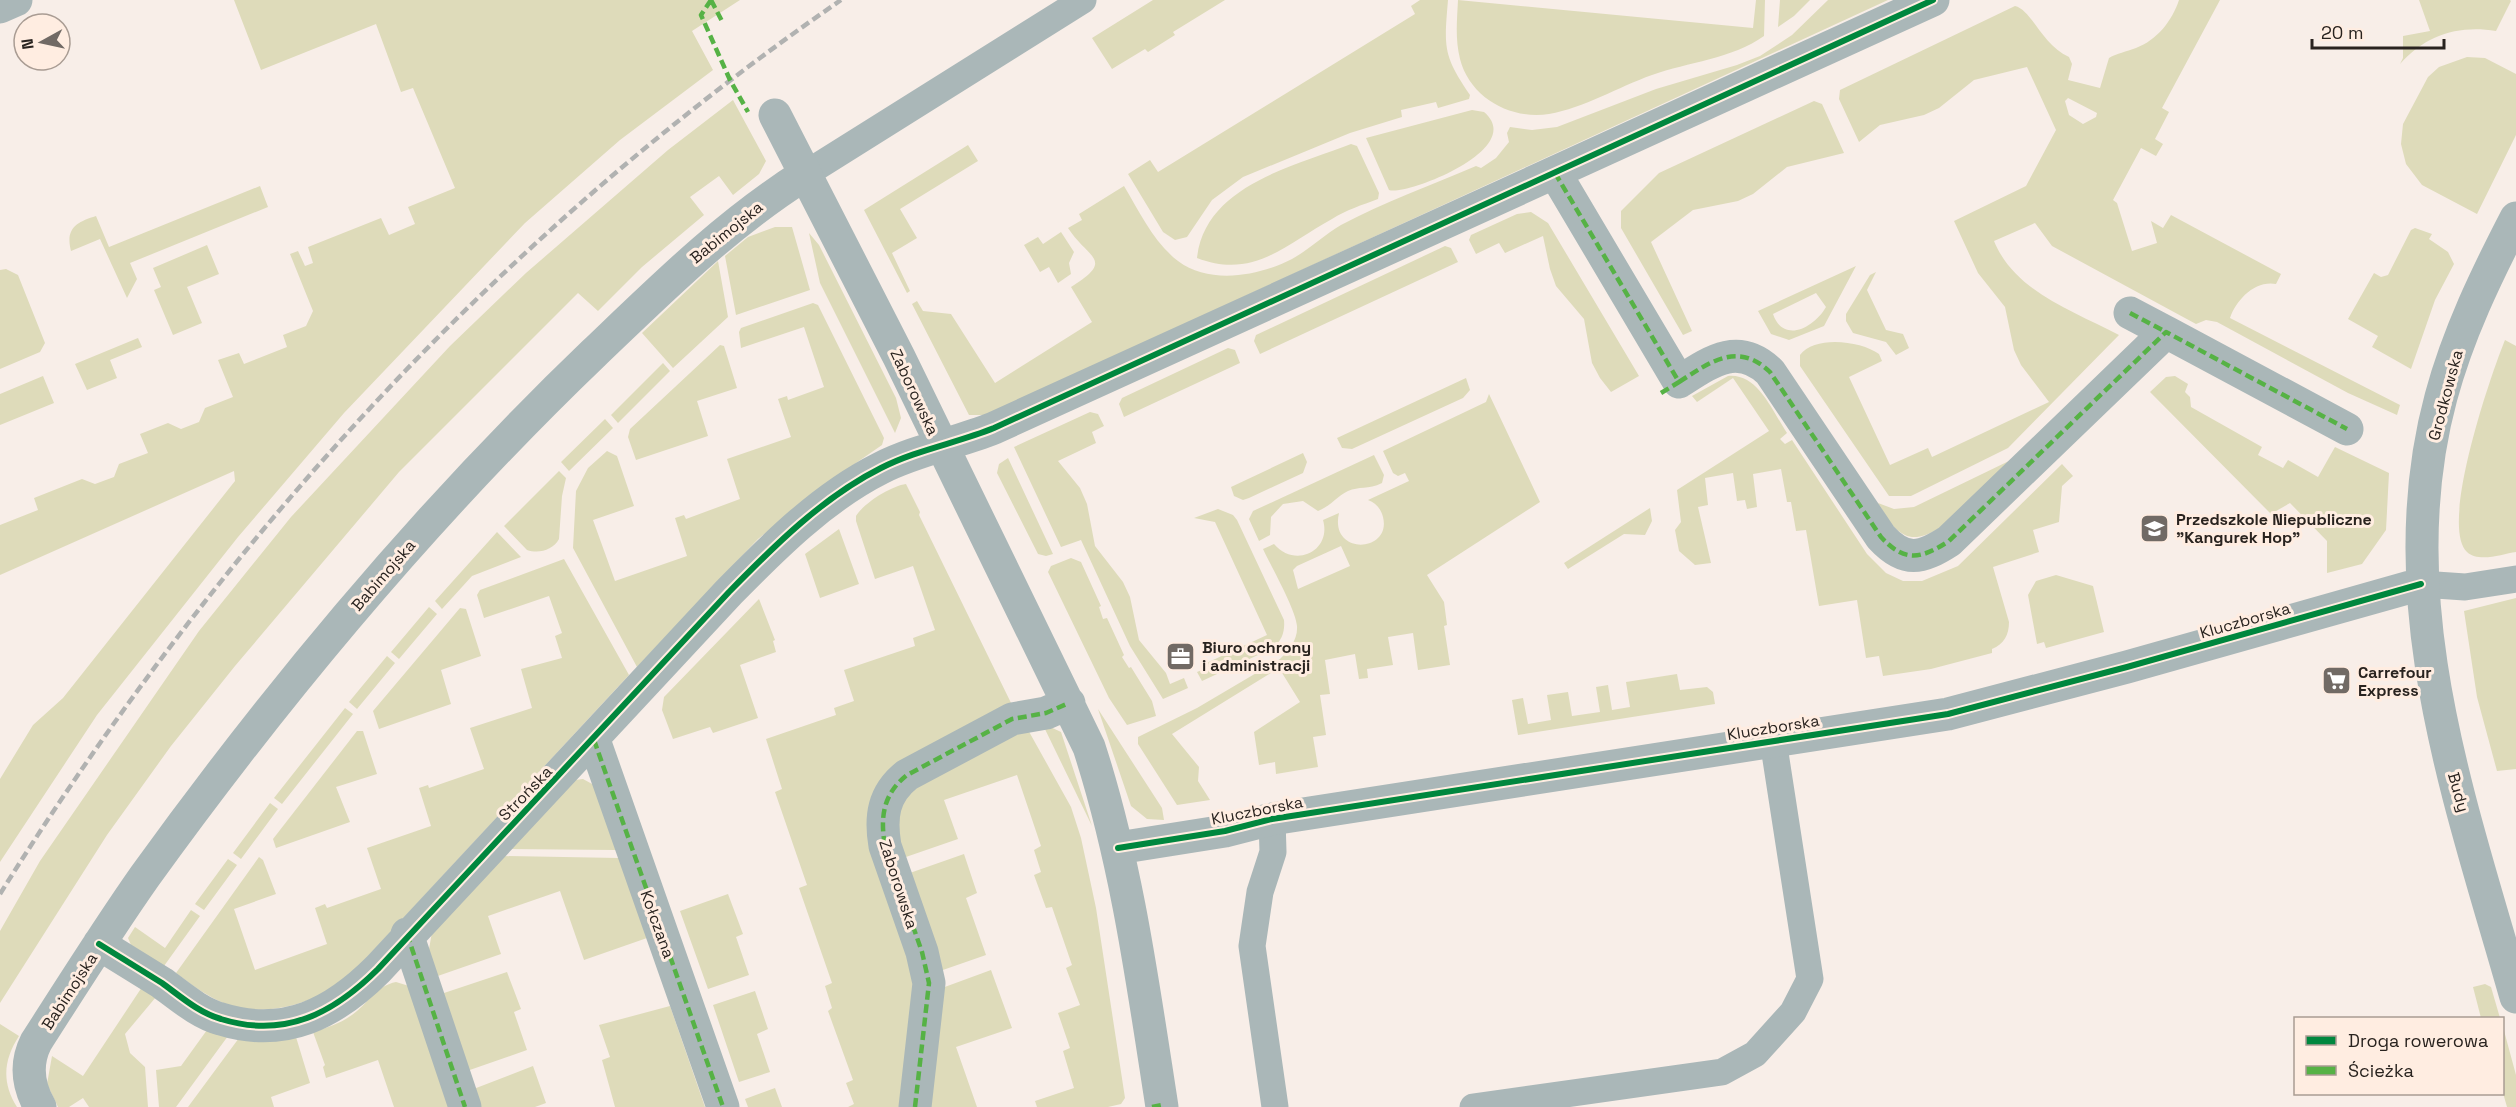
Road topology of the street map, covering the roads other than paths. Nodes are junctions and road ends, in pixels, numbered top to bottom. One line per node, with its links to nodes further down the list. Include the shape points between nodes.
1 (1083, 0): 5 (lane)
2 (1933, 0): 4 (street, Strońska)
3 (775, 115): 5 (street, Zaborowska)
4 (1555, 173): 8 (street, via 1670,387 1719,359 1745,356 1759,361 1881,537 1893,550 1908,556 1924,555 1949,541); 10 (street, Strońska, via 994,428)
5 (804, 175): 10 (street, Zaborowska); 19 (street, Babimojska, via 767,198 703,248 514,429 370,587 302,670 145,876)
6 (2516, 218): 12 (street, Grodkowska, via 2474,300 2439,403 2427,468)
7 (2130, 313): 8 (street)
8 (2166, 332): 9 (street)
9 (2347, 429)
10 (941, 447): 13 (street, Zaborowska); 14 (street, Strońska, via 901,459 852,484 780,542)
11 (2516, 579): 12 (lane, via 2465,587)
12 (2421, 584): 15 (street, Kluczborska, via 2127,668 1948,714); 20 (street, Budy, via 2446,748)
13 (1069, 703): 17 (street, Zaborowska, via 1089,747); 25 (street, Zaborowska, via 1046,713 1012,719 907,775 887,797 882,828 885,846 929,983)
14 (594, 740): 18 (street, Strońska); 24 (street, Kołczana)
15 (1773, 740): 16 (street, Kluczborska); 27 (lane, via 1810,979 1793,1012 1755,1054 1722,1072)
16 (1272, 819): 17 (street, Kluczborska, via 1225,831); 26 (lane, via 1273,852 1260,892 1252,946)
17 (1118, 848): 21 (street, Zaborowska)
18 (408, 934): 19 (street, Strońska, via 356,991 334,1007 298,1021 261,1024 219,1019); 23 (street)
19 (99, 944): 22 (street, Babimojska, via 36,1042 28,1067)
20 (2516, 997)
21 (1159, 1106)
22 (40, 1107)
23 (465, 1107)
24 (723, 1107)
25 (915, 1107)
26 (1275, 1107)
27 (1473, 1107)

